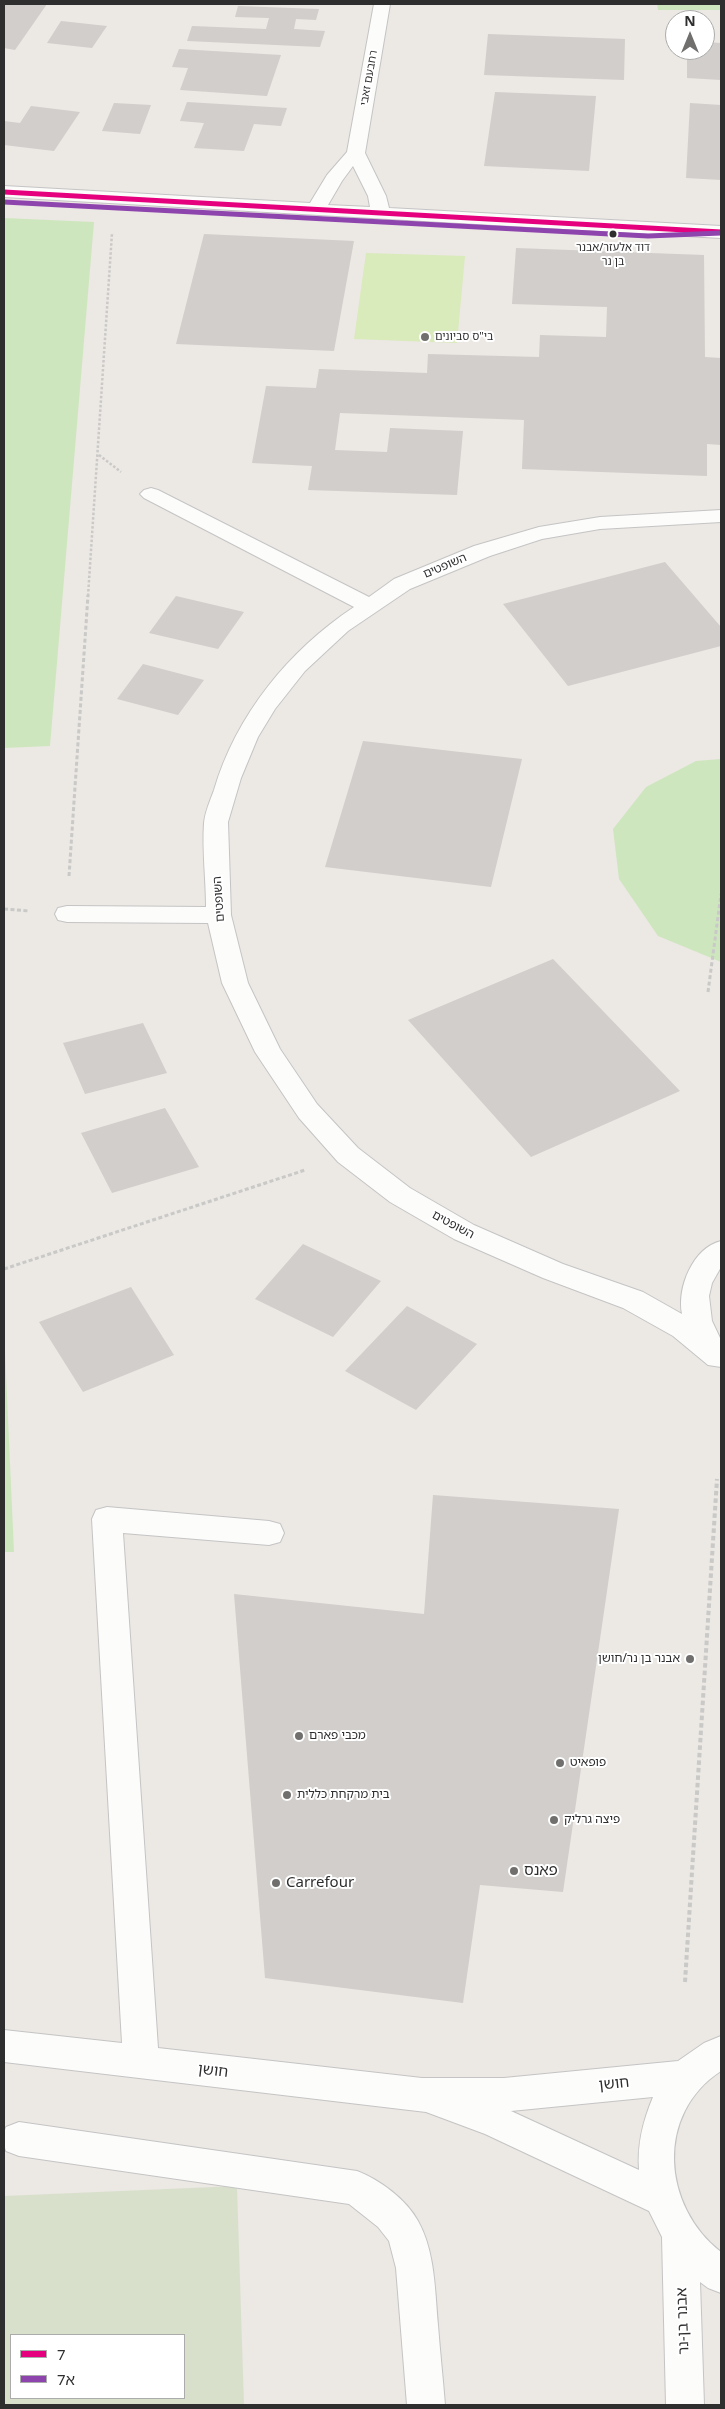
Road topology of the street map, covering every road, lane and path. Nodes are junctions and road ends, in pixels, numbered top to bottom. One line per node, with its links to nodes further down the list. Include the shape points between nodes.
1 (382, 4): 2 (street, רחבעם זאבי)
2 (356, 153): 4 (street, via 336,174); 5 (street, via 377,196)
3 (4, 192): 4 (street)
4 (317, 209): 5 (street)
5 (380, 212): 7 (street)
6 (721, 223): 7 (street)
7 (649, 226): 9 (street)
8 (112, 228): 14 (path)
9 (721, 232)
10 (151, 494): 12 (street)
11 (721, 516): 12 (street, השופטים, via 600,523 539,533 482,550 402,584)
12 (370, 606): 15 (street, השופטים, via 340,626 297,666 265,706 246,737 216,822)
13 (721, 894): 16 (path)
14 (66, 914): 15 (street)
15 (219, 915): 17 (street, השופטים, via 235,984 268,1052 308,1111)
16 (708, 992)
17 (348, 1156): 19 (path); 20 (street, השופטים, via 400,1196 464,1232 552,1271 633,1300 683,1328)
18 (721, 1251): 20 (street, via 711,1259 697,1282 694,1307 701,1332)
19 (4, 1269)
20 (720, 1358)
21 (717, 1479): 23 (path)
22 (269, 1533): 26 (street, via 108,1519)
23 (684, 1982)
24 (4, 2046): 26 (street, חושן)
25 (721, 2052): 27 (street)
26 (141, 2062): 28 (street, חושן)
27 (686, 2077): 28 (street, חושן, via 504,2095); 30 (street, via 669,2103 658,2133 655,2166)
28 (422, 2095): 30 (street, חושן, via 494,2121)
29 (19, 2139): 33 (street, via 357,2188 391,2214 404,2234 414,2268)
30 (662, 2199): 31 (street)
31 (680, 2236): 32 (street, via 708,2268); 34 (street, אבנר בן-נר)
32 (721, 2275)
33 (426, 2405)
34 (685, 2405)

